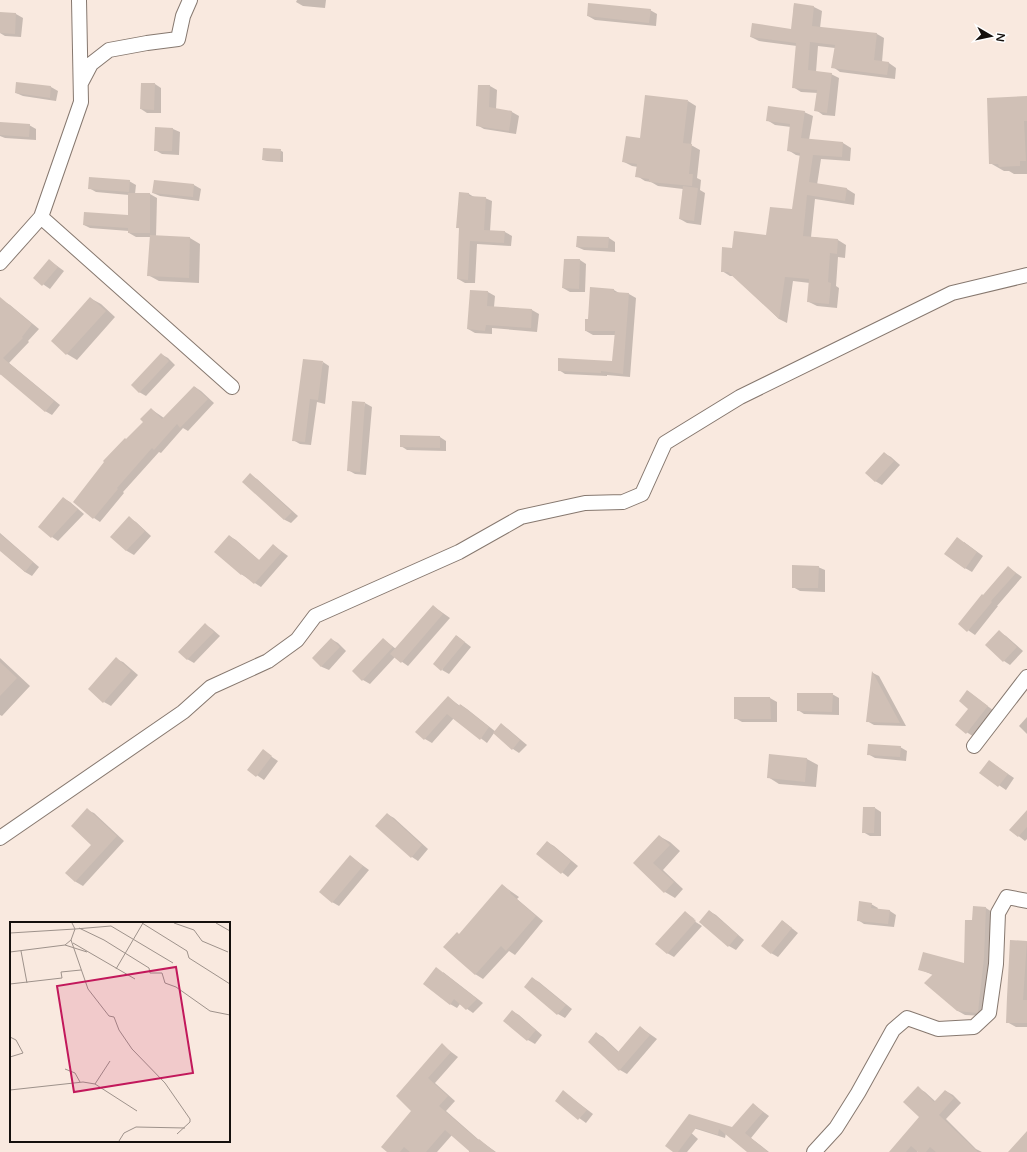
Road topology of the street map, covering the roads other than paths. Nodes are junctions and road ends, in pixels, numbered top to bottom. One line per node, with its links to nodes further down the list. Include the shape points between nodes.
1 (79, 0): 3 (street)
2 (190, 0): 3 (street, via 178,39 109,50 91,64)
3 (80, 84): 4 (street, via 81,102)
4 (41, 217): 5 (street); 7 (street)
5 (0, 263)
6 (1027, 275): 10 (street, via 952,293 740,397 665,443 642,494 624,502 585,503 521,517 459,552 315,616 298,640 268,661 211,687 183,712)
7 (232, 387)
8 (1027, 677): 9 (street)
9 (974, 746)
10 (0, 838)
11 (1027, 901): 12 (street, via 1007,897 998,913 996,964 989,1013 974,1027 938,1029 907,1018 893,1030 836,1128)
12 (814, 1152)

